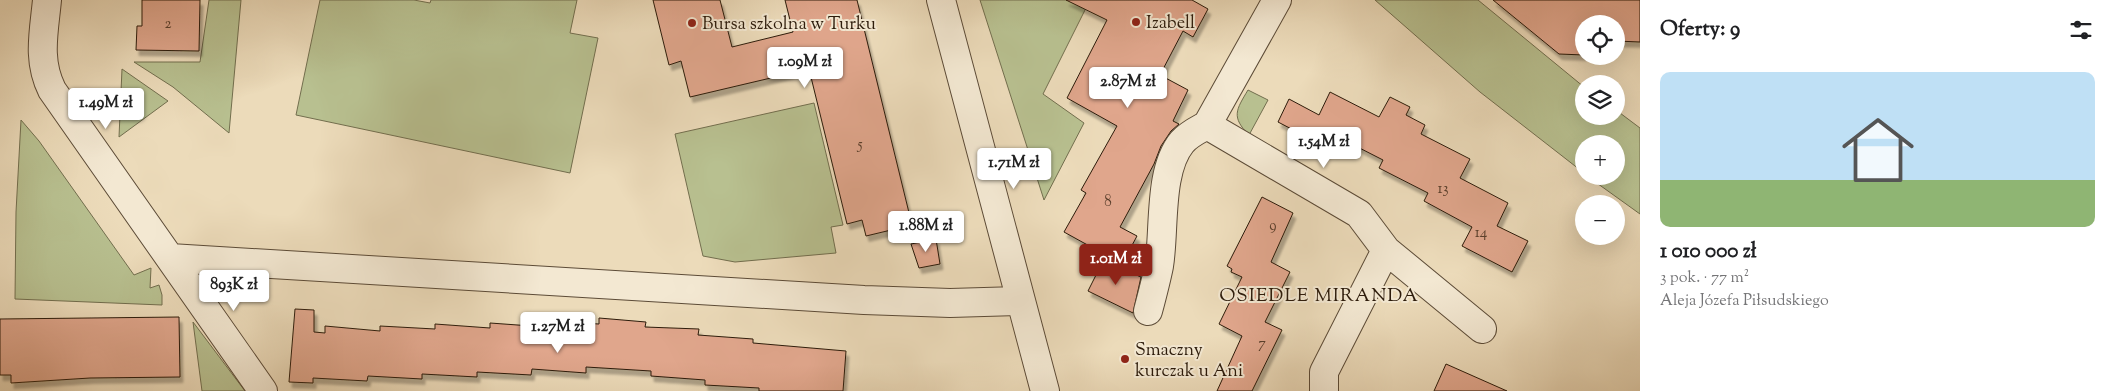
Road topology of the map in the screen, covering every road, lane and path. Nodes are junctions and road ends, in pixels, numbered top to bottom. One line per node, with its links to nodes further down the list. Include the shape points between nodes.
1 (47, 0): 6 (street, via 42,48 44,75)
2 (941, 0): 7 (street)
3 (1278, 0): 4 (street)
4 (1207, 125): 5 (street, via 1358,214); 8 (street, via 1191,133 1181,143 1171,165 1166,185 1159,265)
5 (1386, 250): 9 (street); 12 (street, via 1324,372)
6 (170, 258): 7 (street, via 864,300); 10 (street)
7 (1021, 301): 11 (street)
8 (1148, 311)
9 (1482, 329)
10 (263, 391)
11 (1045, 391)
12 (1324, 391)

